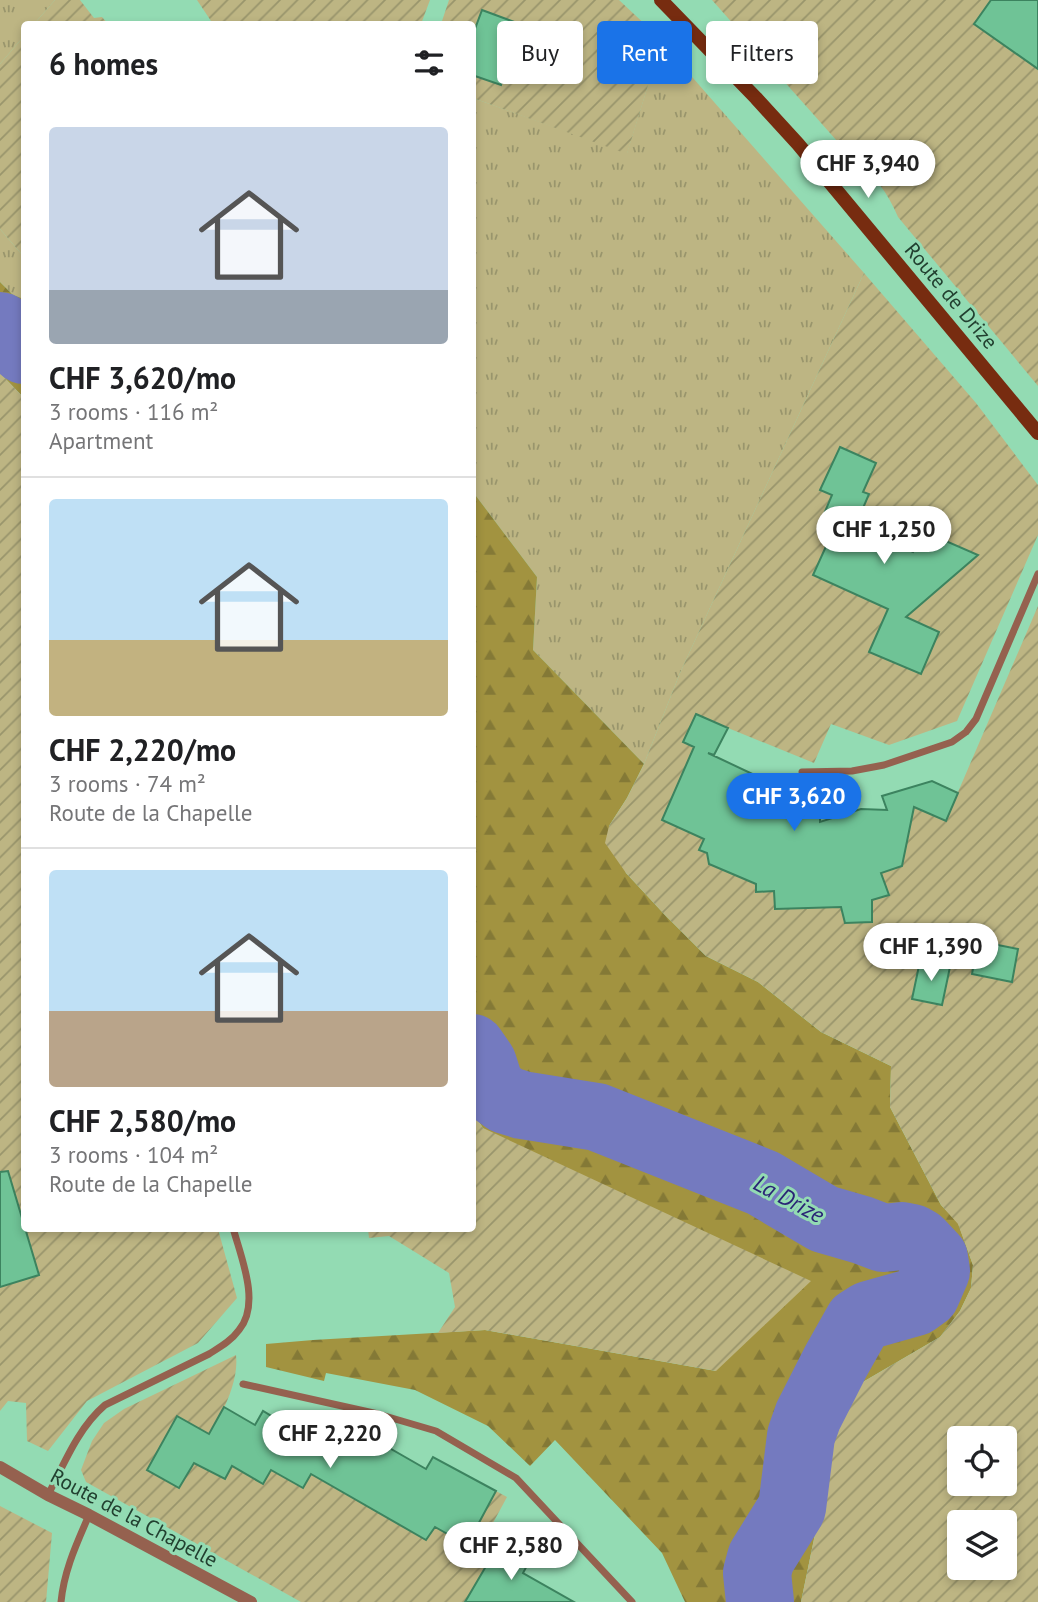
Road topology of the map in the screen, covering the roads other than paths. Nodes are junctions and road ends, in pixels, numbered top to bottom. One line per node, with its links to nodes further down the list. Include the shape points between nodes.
1 (661, 0): 2 (main road, Route de Drize, via 798,144)
2 (1038, 433)
3 (1038, 574): 4 (street, via 976,719 966,732 952,743 884,765)
4 (802, 772)
5 (234, 1232): 8 (street, via 249,1299 241,1328 225,1345 93,1415)
6 (243, 1384): 12 (street, via 436,1431 516,1478)
7 (0, 1467): 8 (street, Route de la Chapelle)
8 (48, 1495): 9 (street, Route de la Chapelle)
9 (89, 1514): 10 (street, via 69,1560); 11 (street, Route de la Chapelle)
10 (61, 1602)
11 (251, 1602)
12 (632, 1602)

